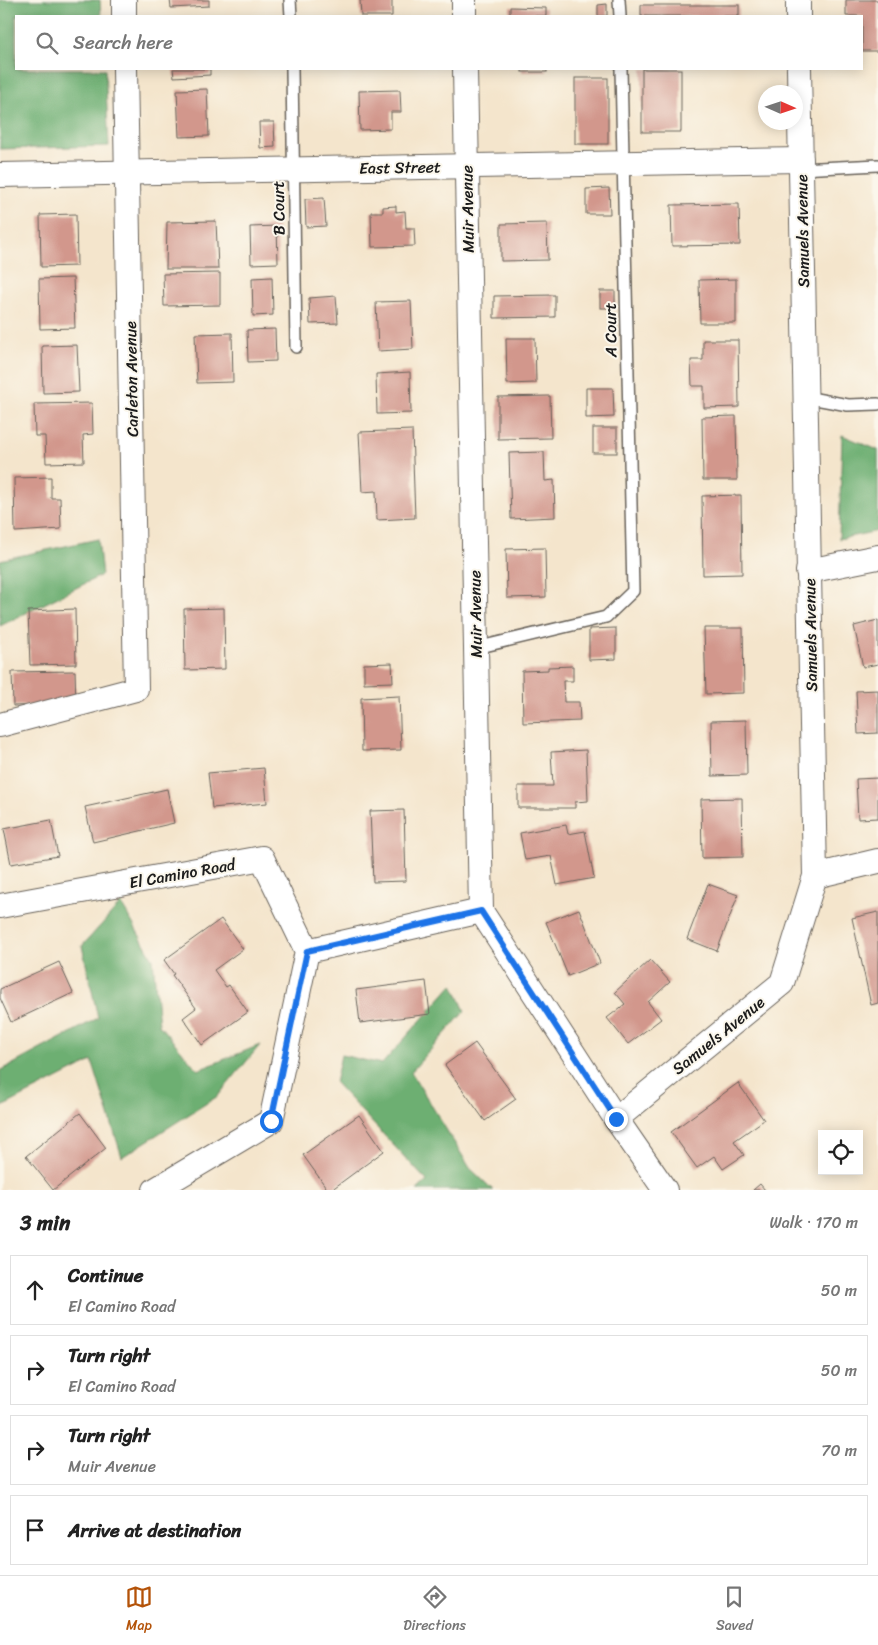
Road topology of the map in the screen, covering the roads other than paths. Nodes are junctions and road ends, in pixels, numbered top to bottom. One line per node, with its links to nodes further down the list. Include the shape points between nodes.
1 (124, 0): 6 (street)
2 (290, 0): 7 (lane)
3 (464, 0): 8 (street)
4 (620, 0): 9 (lane)
5 (798, 0): 10 (street)
6 (124, 15)
7 (290, 15)
8 (464, 15)
9 (620, 15)
10 (798, 15)
11 (125, 70): 21 (street, Carleton Avenue)
12 (292, 70): 20 (lane, B Court)
13 (465, 70): 19 (street, Muir Avenue)
14 (621, 70): 16 (lane, A Court)
15 (799, 70): 17 (street, Samuels Avenue)
16 (622, 163): 17 (street, East Street); 19 (street, East Street); 28 (lane, A Court, via 633,591 606,617)
17 (801, 164): 18 (lane); 24 (street, Samuels Avenue)
18 (878, 165)
19 (467, 166): 20 (street, East Street); 28 (street, Muir Avenue)
20 (294, 170): 21 (street, East Street); 23 (lane, B Court)
21 (127, 173): 22 (street, East Street); 29 (street, Carleton Avenue, via 136,689)
22 (0, 175)
23 (296, 346)
24 (805, 397): 25 (lane, via 848,405); 27 (street, Samuels Avenue)
25 (878, 404)
26 (878, 558): 27 (street)
27 (808, 571): 31 (street, Samuels Avenue)
28 (476, 648): 33 (street, Muir Avenue)
29 (0, 725)
30 (878, 861): 31 (street)
31 (814, 876): 35 (street, Samuels Avenue, via 782,983)
32 (0, 906): 34 (street, El Camino Road, via 262,858)
33 (481, 911): 34 (street); 35 (street)
34 (307, 951): 36 (street, via 271,1121)
35 (616, 1119): 37 (street)
36 (155, 1190)
37 (665, 1190)

